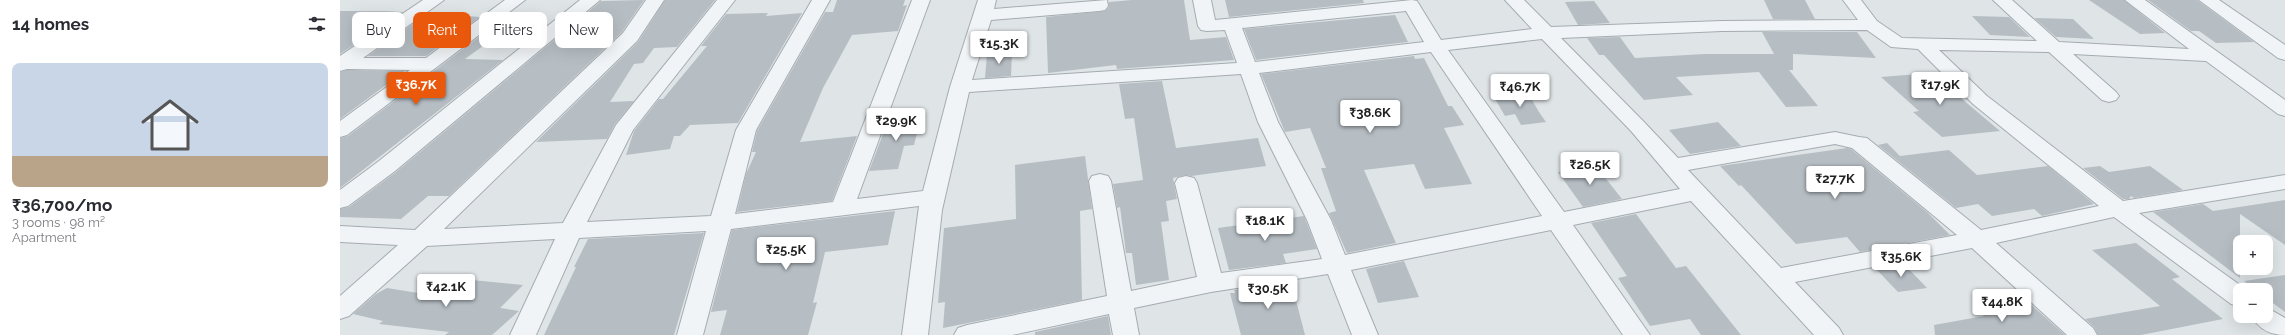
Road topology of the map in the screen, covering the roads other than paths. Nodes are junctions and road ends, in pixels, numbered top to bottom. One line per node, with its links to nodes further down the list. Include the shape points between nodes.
1 (435, 0): 25 (street)
2 (516, 0): 26 (street)
3 (591, 0): 38 (street)
4 (655, 0): 45 (street, via 630,37)
5 (726, 0): 43 (street, via 623,129)
6 (822, 0): 42 (street, via 746,130)
7 (921, 0): 39 (street)
8 (1098, 0): 15 (street, via 1099,6)
9 (1202, 0): 17 (street, via 1207,26)
10 (1514, 0): 19 (street)
11 (1852, 0): 18 (street)
12 (2002, 0): 22 (street)
13 (2134, 0): 24 (street)
14 (2208, 0): 23 (street)
15 (985, 7): 28 (street)
16 (1314, 8): 17 (street); 21 (street, via 1412,5)
17 (1232, 25): 27 (street)
18 (1871, 25): 19 (street, via 1722,26); 20 (street, via 1898,44)
19 (1547, 33): 21 (street); 32 (street)
20 (1924, 45): 22 (street); 40 (street, via 1980,100)
21 (1436, 46): 27 (street); 41 (street)
22 (2057, 47): 24 (street); 29 (street)
23 (2285, 54)
24 (2210, 56): 30 (street)
25 (341, 64): 26 (street)
26 (431, 64): 31 (street)
27 (1249, 68): 28 (street); 47 (street, via 1268,122 1319,220)
28 (960, 87): 37 (street)
29 (2109, 96)
30 (2285, 110)
31 (340, 131)
32 (1672, 166): 36 (street); 46 (street, via 1835,138 1858,143)
33 (1100, 181): 51 (street)
34 (2285, 182): 40 (street)
35 (1186, 183): 49 (street)
36 (1696, 193): 41 (street); 48 (street)
37 (934, 197): 39 (street); 57 (street, via 930,210)
38 (340, 201)
39 (843, 208): 42 (street)
40 (2118, 210): 46 (street); 50 (street)
41 (1558, 221): 47 (street); 61 (street)
42 (720, 223): 43 (street); 56 (street)
43 (571, 230): 45 (street); 55 (street)
44 (340, 234): 45 (street)
45 (421, 238): 52 (street)
46 (1977, 240): 48 (street); 63 (street)
47 (1336, 265): 49 (street); 60 (street)
48 (1777, 277): 62 (street)
49 (1211, 284): 51 (street)
50 (2233, 293)
51 (1120, 303): 58 (street); 59 (street)
52 (340, 310)
53 (2273, 322): 54 (street)
54 (2285, 331)
55 (523, 335)
56 (690, 335)
57 (915, 335)
58 (967, 335)
59 (1126, 335)
60 (1365, 335)
61 (1637, 335)
62 (1830, 335)
63 (2084, 335)

